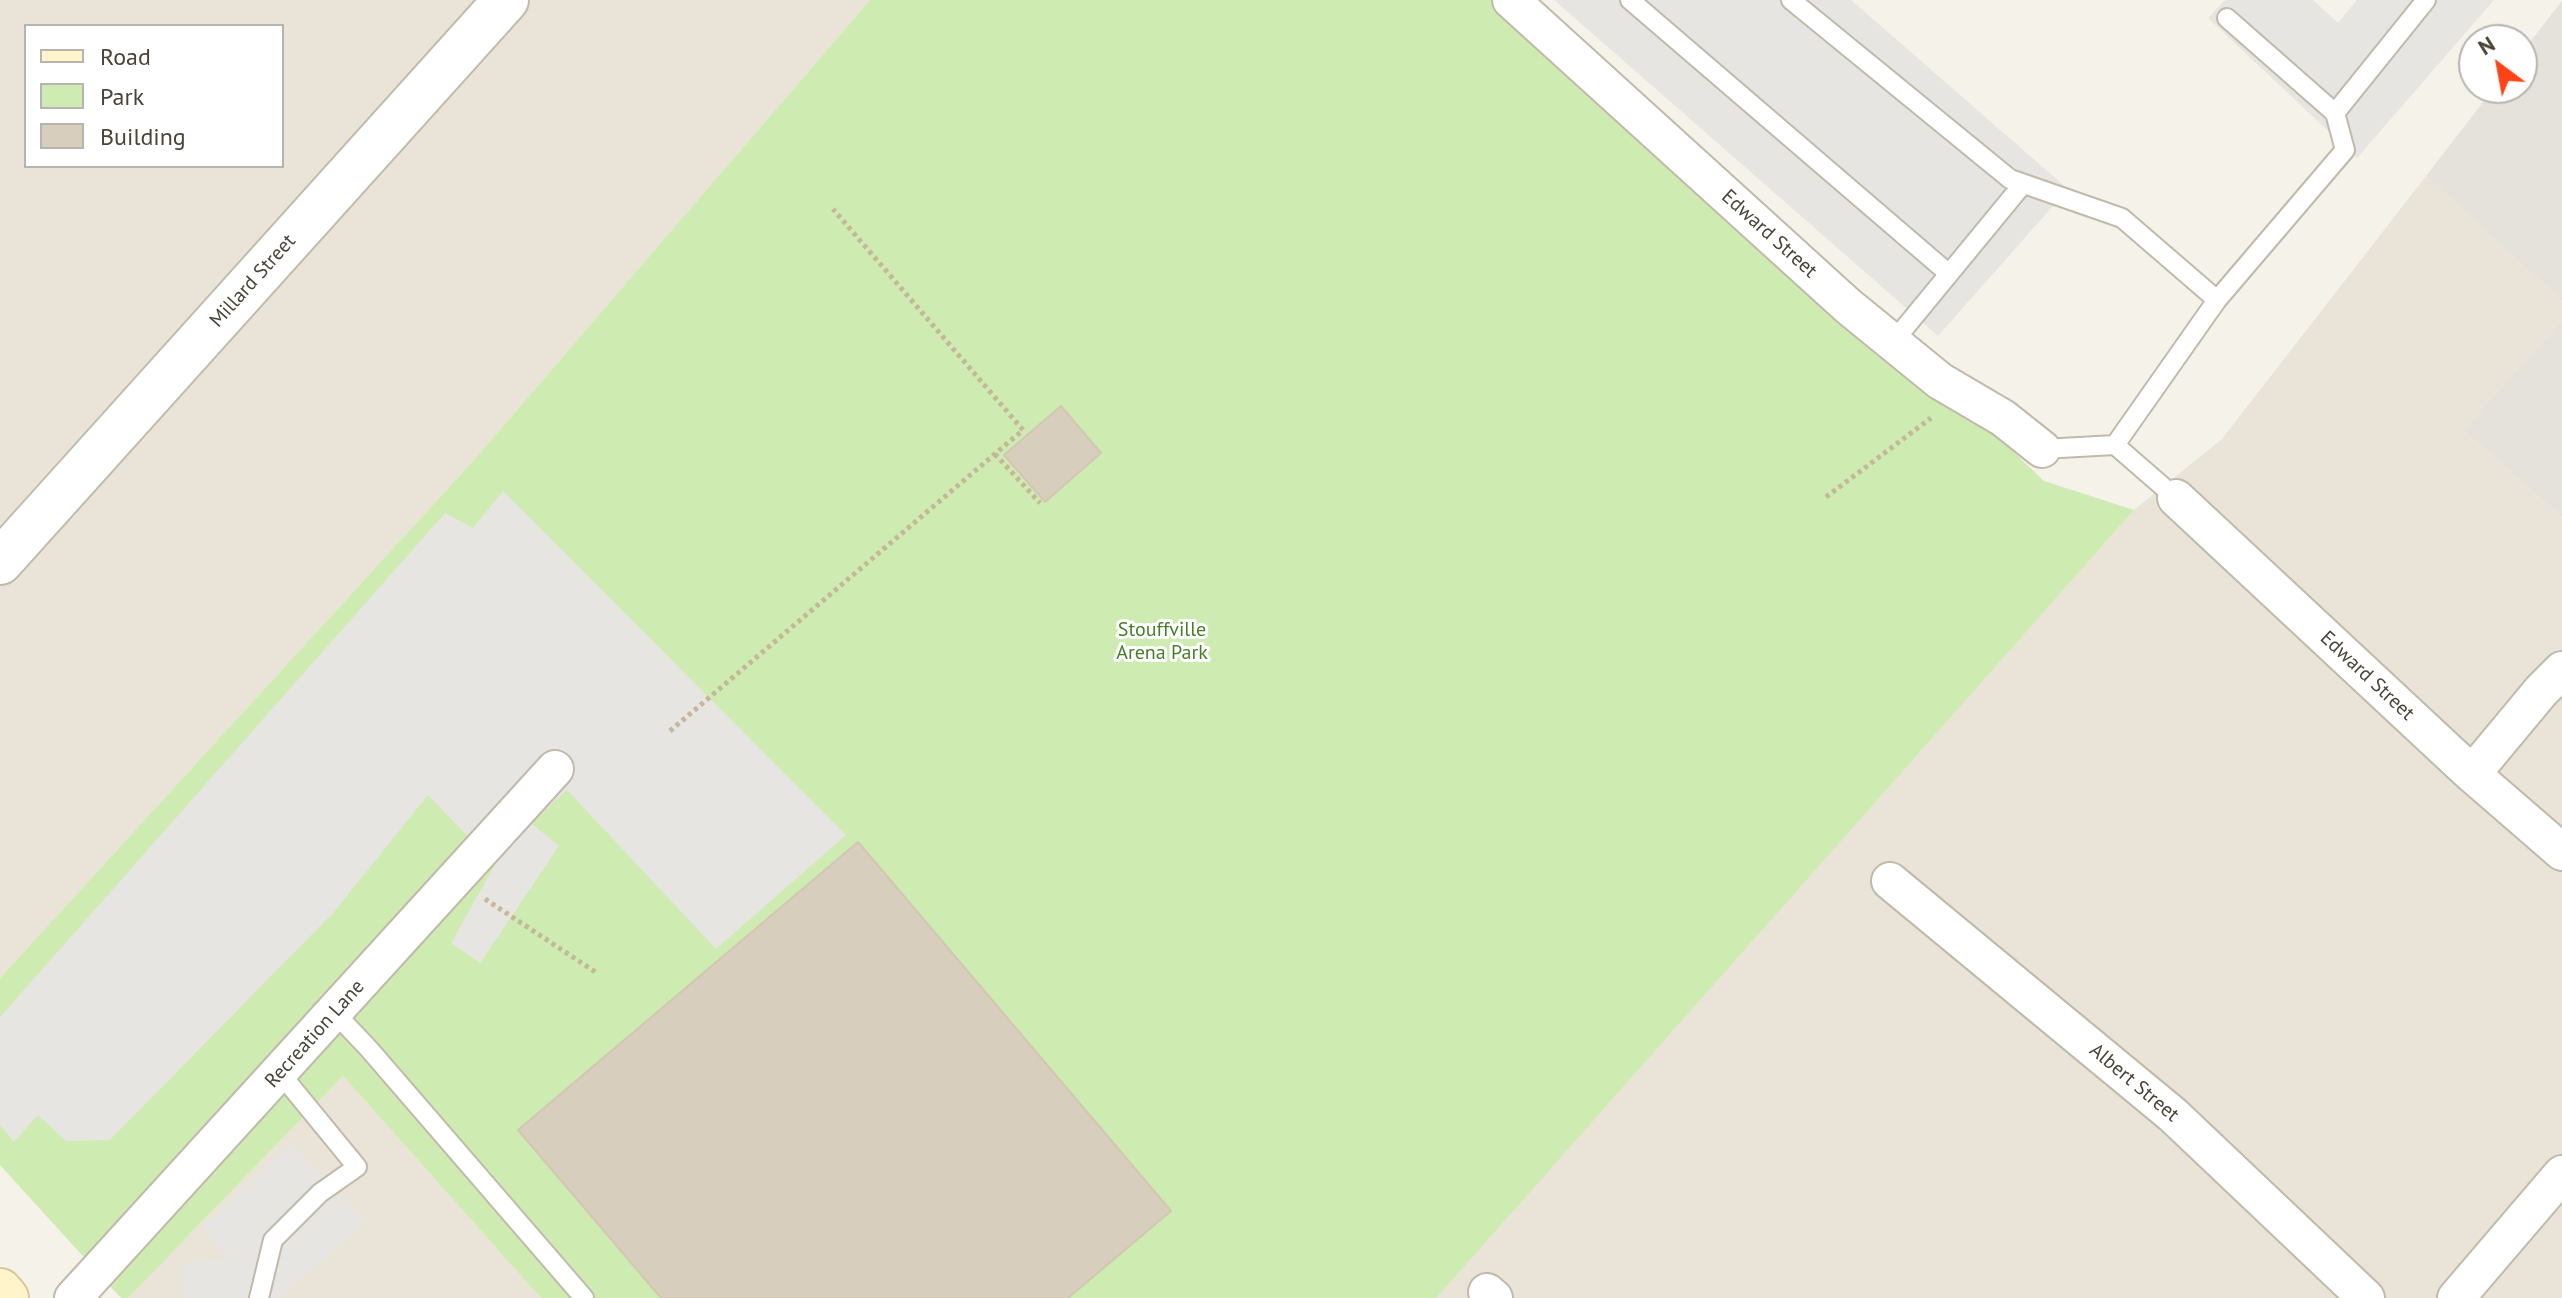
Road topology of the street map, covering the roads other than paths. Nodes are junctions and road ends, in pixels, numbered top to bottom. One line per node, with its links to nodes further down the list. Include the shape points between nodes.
1 (506, 0): 15 (street, Millard Street)
2 (1511, 0): 11 (street, Edward Street)
3 (1630, 0): 9 (lane)
4 (1791, 0): 8 (lane, via 2010,179)
5 (2426, 0): 7 (lane)
6 (2227, 18): 7 (lane)
7 (2335, 113): 10 (lane, via 2345,150)
8 (2023, 184): 9 (lane); 10 (lane, via 2122,218)
9 (1948, 273): 11 (lane)
10 (2217, 300): 12 (lane)
11 (1893, 342): 13 (street, Edward Street, via 1940,381 2003,418)
12 (2115, 445): 13 (lane); 14 (lane)
13 (2042, 449)
14 (2176, 498): 18 (street, Edward Street)
15 (0, 562)
16 (2562, 670): 18 (street)
17 (555, 769): 21 (street, Recreation Lane)
18 (2472, 774): 19 (street, Edward Street)
19 (2562, 852)
20 (1890, 881): 29 (street, Albert Street, via 2173,1115)
21 (335, 1013): 22 (street, Recreation Lane); 28 (lane)
22 (280, 1073): 26 (street, Recreation Lane); 27 (lane, via 357,1167 320,1193 273,1240)
23 (2562, 1174): 30 (street)
24 (0, 1291): 25 (main road)
25 (6, 1298)
26 (73, 1298)
27 (259, 1298)
28 (584, 1298)
29 (2366, 1298)
30 (2456, 1298)

